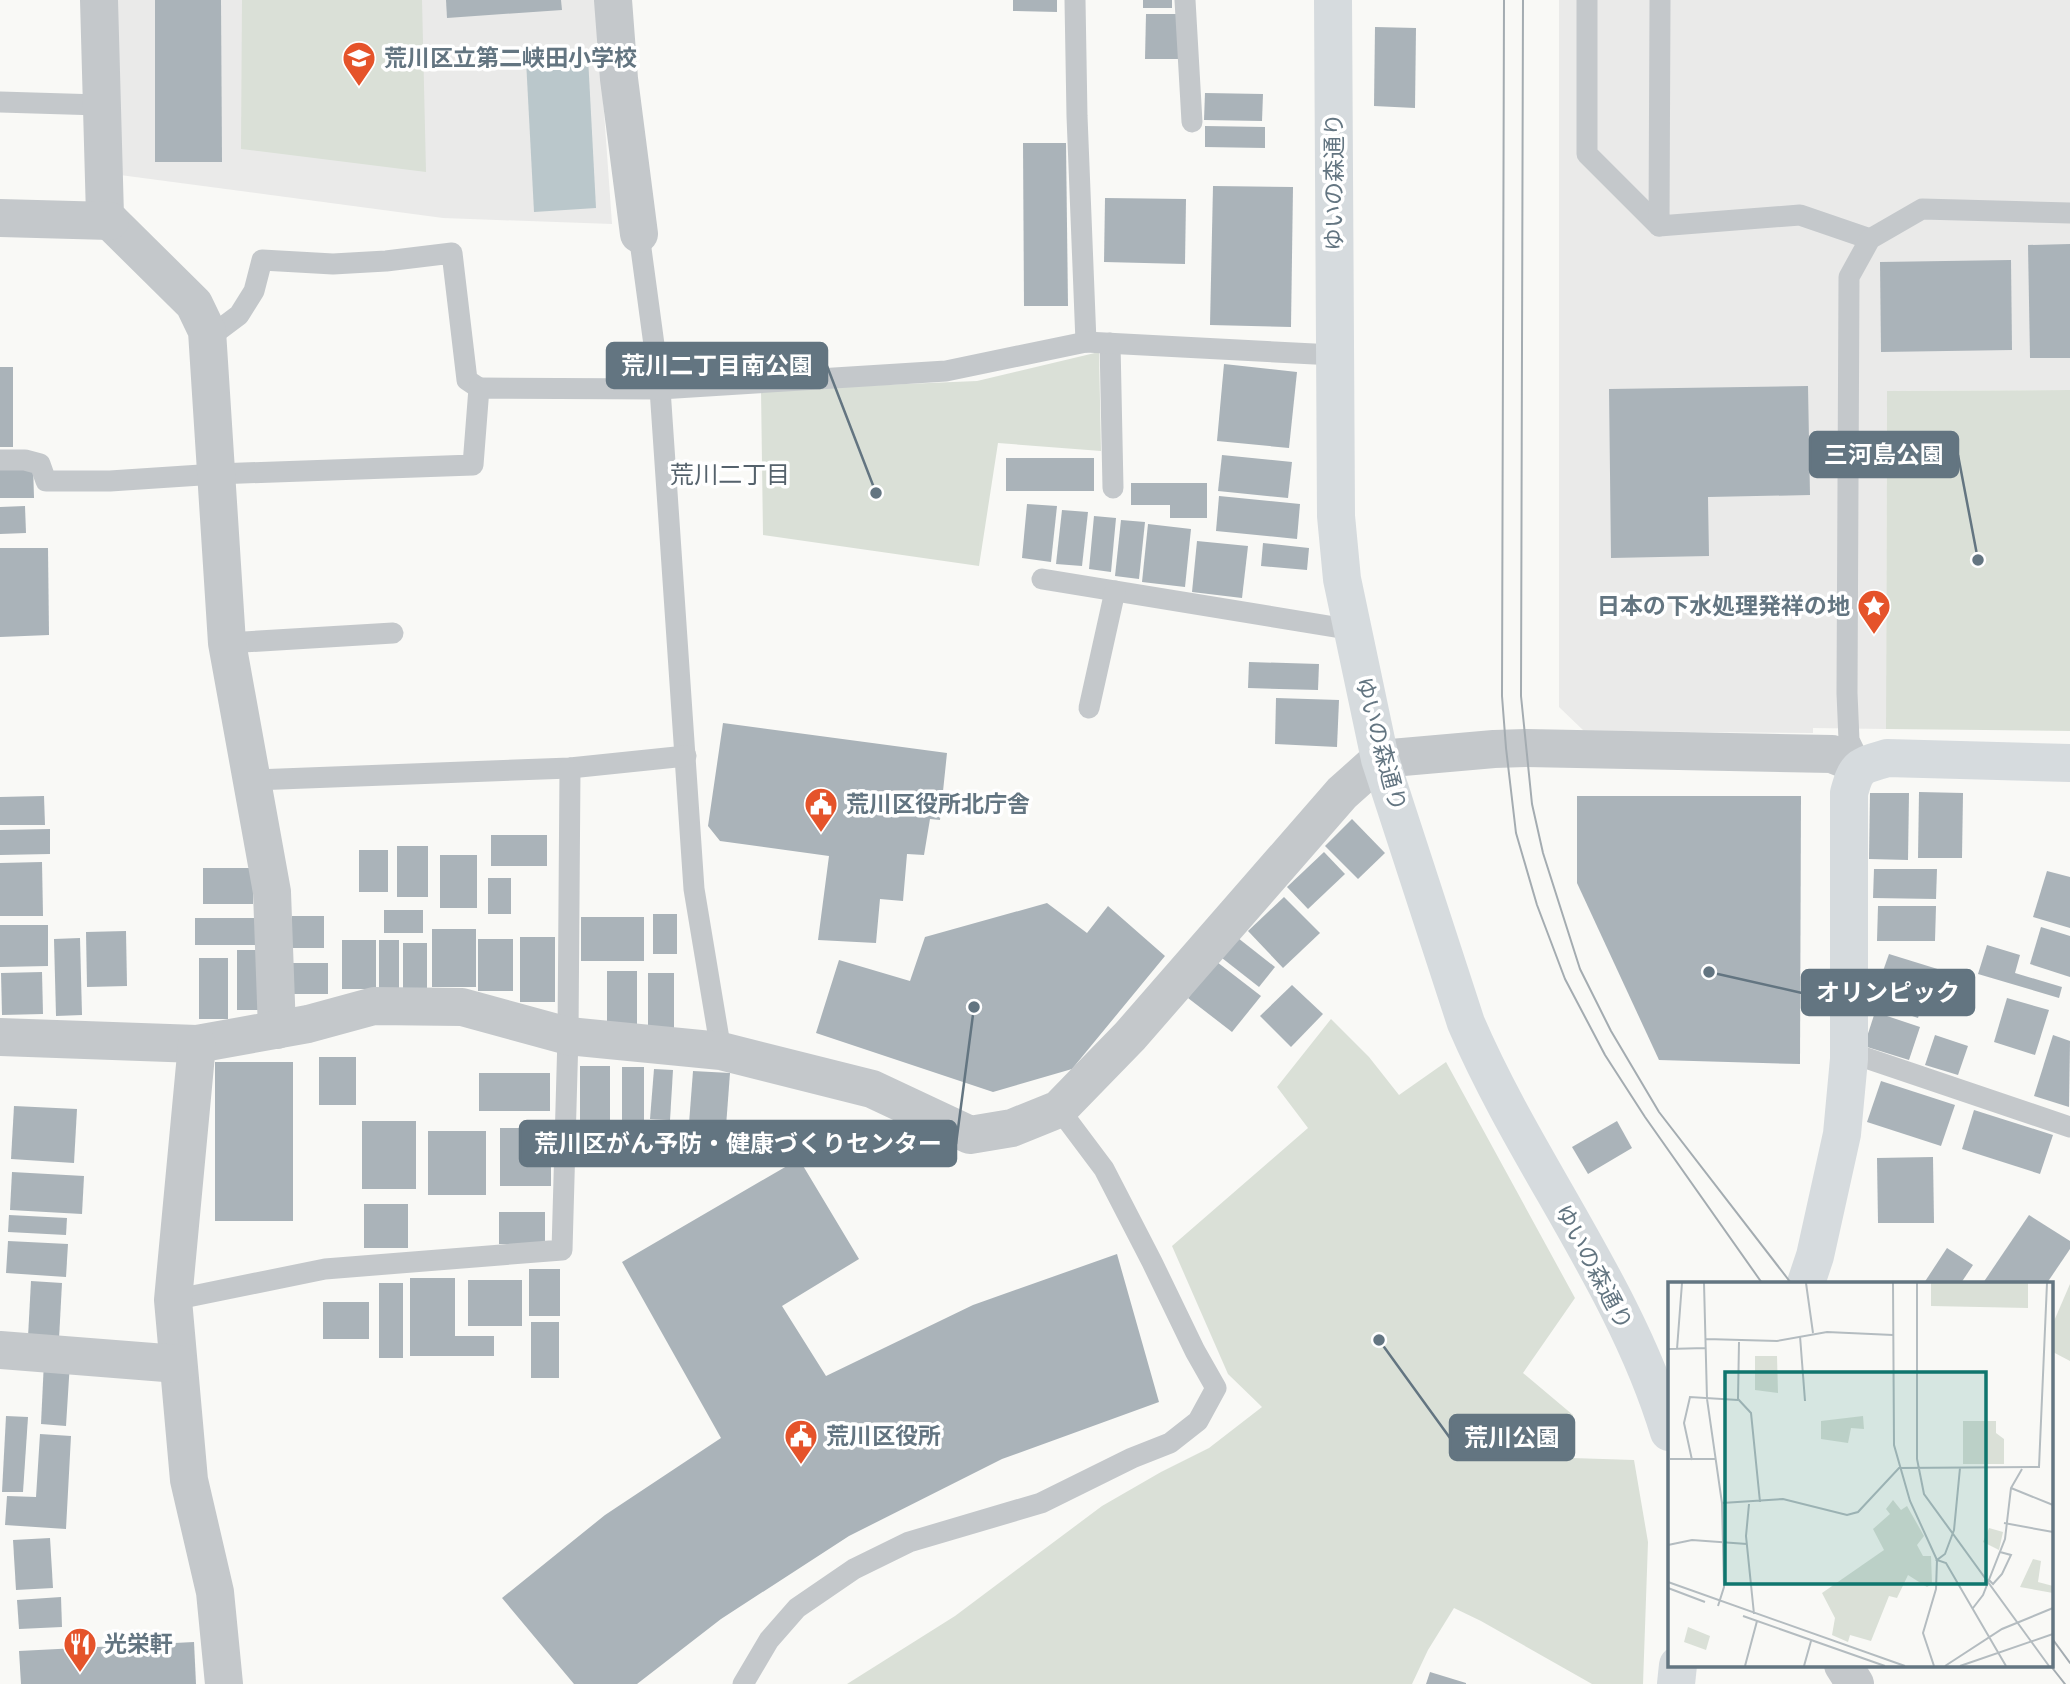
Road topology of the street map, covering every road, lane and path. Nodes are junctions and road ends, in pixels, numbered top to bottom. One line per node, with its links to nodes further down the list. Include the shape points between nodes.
1 (99, 0): 9 (street)
2 (613, 0): 15 (street)
3 (1075, 0): 18 (lane)
4 (1185, 0): 10 (lane)
5 (1334, 0): 20 (street, ゆいの森通り)
6 (1587, 0): 14 (lane, via 1587,153)
7 (1660, 0): 14 (lane)
8 (0, 103): 9 (lane)
9 (100, 105): 13 (street, via 105,216)
10 (1192, 122)
11 (2070, 213): 16 (lane, via 1922,209)
12 (0, 218): 13 (street)
13 (110, 221): 17 (street, via 194,304)
14 (1659, 226): 16 (lane, via 1800,215)
15 (639, 234): 22 (lane)
16 (1870, 239): 35 (lane, via 1849,276 1847,693 1849,740)
17 (207, 339): 21 (lane, via 239,315 254,291 262,260 333,264 452,253 467,380); 24 (street)
18 (1086, 342): 19 (lane); 22 (lane, via 946,371)
19 (1110, 343): 20 (lane); 25 (lane)
20 (1334, 355): 28 (street, ゆいの森通り, via 1336,516)
21 (479, 388): 22 (lane); 24 (lane, via 473,465)
22 (660, 389): 32 (lane)
23 (0, 460): 24 (lane, via 40,464 47,481)
24 (216, 474): 30 (street)
25 (1113, 488)
26 (1042, 579): 27 (lane)
27 (1115, 591): 28 (lane); 31 (lane)
28 (1353, 630): 33 (street, ゆいの森通り)
29 (393, 633): 30 (lane)
30 (227, 643): 37 (street)
31 (1089, 708)
32 (686, 756): 36 (lane); 42 (lane, via 694,889)
33 (1380, 759): 35 (street, via 1526,748 1832,754); 44 (street, via 1342,793 1130,1036); 50 (street, ゆいの森通り, via 1479,1054 1608,1290 1638,1350)
34 (2070, 763): 35 (street, via 1887,758)
35 (1863, 766): 43 (street, via 1855,773 1849,793)
36 (570, 768): 37 (lane); 39 (lane)
37 (252, 780): 38 (street, via 272,892)
38 (277, 1030): 39 (street, via 374,1006 462,1007); 41 (street)
39 (568, 1036): 42 (street); 47 (lane, via 562,1250 325,1269)
40 (0, 1037): 41 (street)
41 (197, 1044): 47 (street)
42 (721, 1051): 44 (street, via 872,1090 970,1135 1012,1128)
43 (1849, 1059): 45 (lane, via 1866,1058); 46 (street, via 1842,1134)
44 (1059, 1109): 54 (lane, via 1104,1168 1216,1388 1198,1421 1170,1443 1041,1503 909,1542 854,1569 797,1608 769,1640)
45 (2070, 1127)
46 (1806, 1282)
47 (173, 1300): 49 (street)
48 (0, 1350): 49 (street)
49 (178, 1364): 53 (street, via 189,1480 215,1592)
50 (1668, 1428)
51 (1678, 1666): 55 (street)
52 (1844, 1666): 56 (street)
53 (225, 1684)
54 (743, 1684)
55 (1676, 1684)
56 (1855, 1684)

